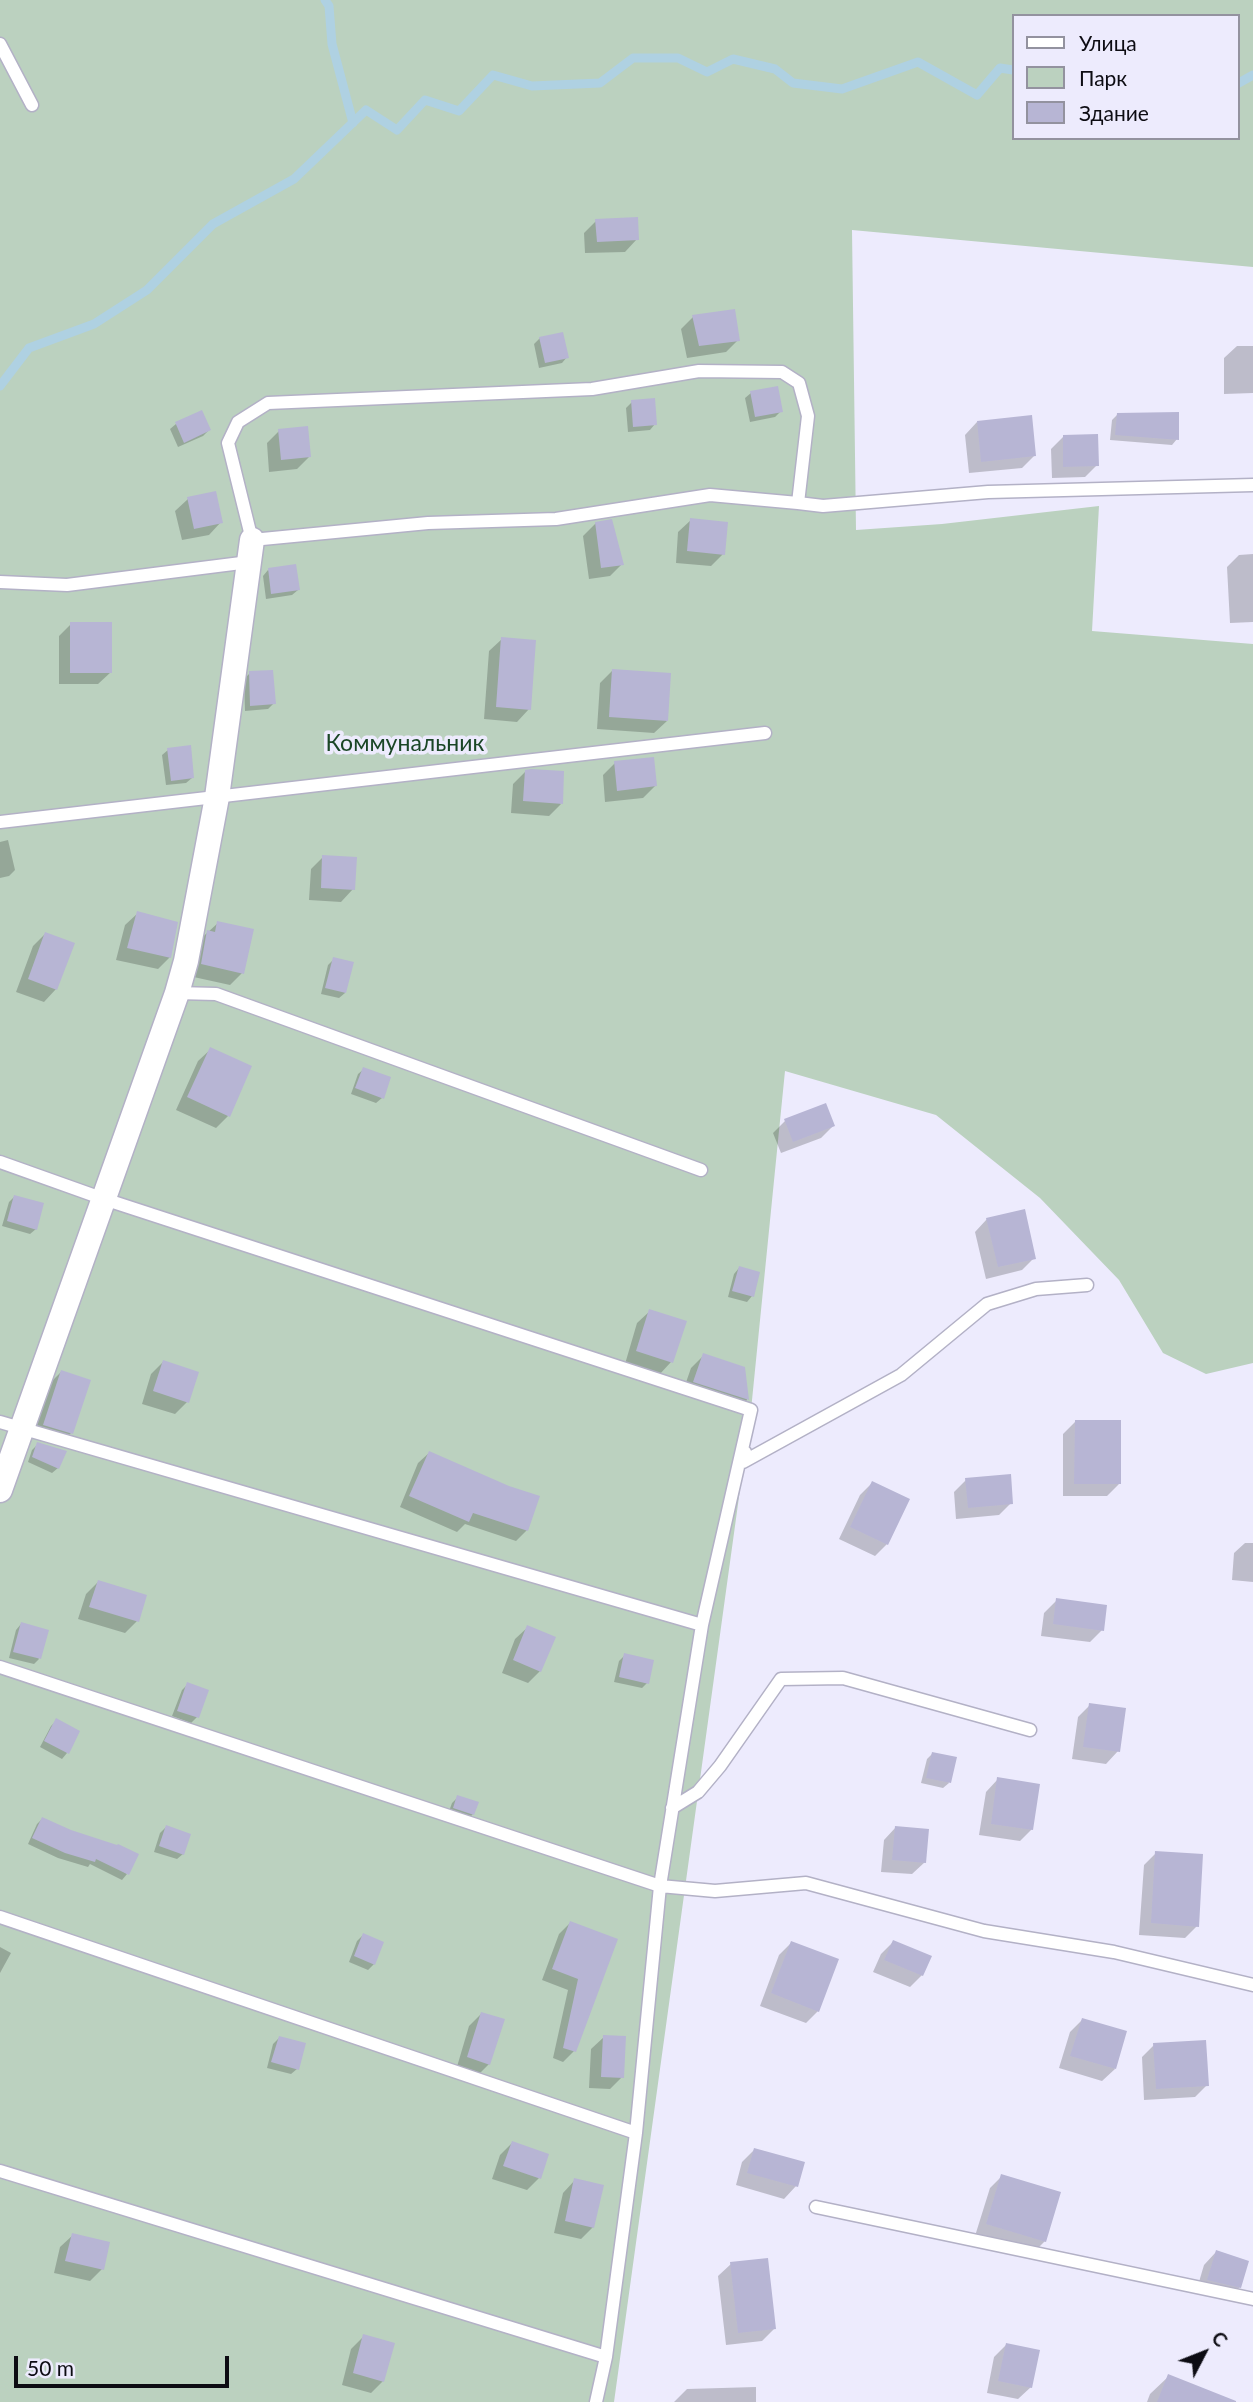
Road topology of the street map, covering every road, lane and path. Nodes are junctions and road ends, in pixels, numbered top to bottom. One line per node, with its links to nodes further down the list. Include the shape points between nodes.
1 (0, 44): 2 (lane)
2 (32, 105)
3 (1253, 485): 4 (lane, via 988,492 823,506)
4 (798, 503): 5 (lane, via 710,495 556,519 428,523); 5 (lane, via 808,416 799,383 782,372 699,371 592,388 268,403 238,422 228,443)
5 (251, 551): 6 (lane, via 67,585); 8 (street)
6 (0, 582)
7 (765, 733): 8 (lane)
8 (217, 796): 9 (lane); 10 (street)
9 (0, 822)
10 (177, 993): 12 (lane, via 216,994); 13 (street)
11 (0, 1163): 13 (lane)
12 (701, 1170)
13 (104, 1199): 15 (lane); 16 (street)
14 (1087, 1285): 15 (lane, via 1036,1289 987,1304 901,1375 743,1462)
15 (751, 1410): 18 (lane)
16 (11, 1426): 17 (street); 18 (lane)
17 (0, 1490)
18 (702, 1625): 21 (lane)
19 (0, 1667): 22 (lane)
20 (1030, 1730): 21 (lane, via 843,1678 781,1679 720,1766 698,1792)
21 (672, 1808): 22 (lane)
22 (660, 1886): 24 (lane, via 715,1891 806,1883 984,1931 1114,1952); 25 (lane)
23 (0, 1917): 25 (lane)
24 (1253, 1985)
25 (636, 2133): 29 (lane)
26 (0, 2171): 29 (lane)
27 (816, 2207): 28 (lane)
28 (1253, 2299)
29 (606, 2357): 30 (lane)
30 (596, 2402)

